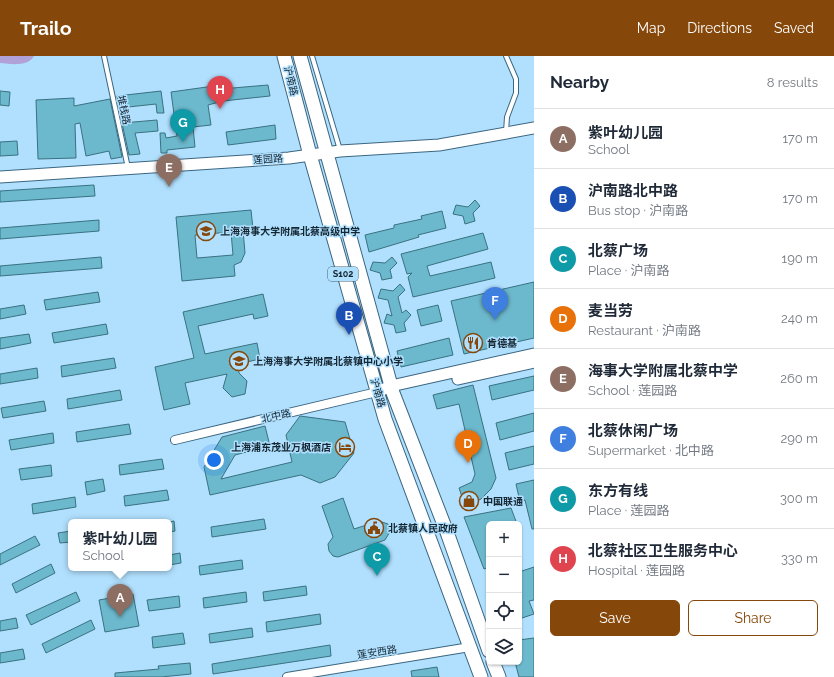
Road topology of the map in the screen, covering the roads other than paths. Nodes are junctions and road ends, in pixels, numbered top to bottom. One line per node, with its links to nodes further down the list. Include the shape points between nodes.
1 (104, 56): 11 (lane, 堆栈路)
2 (284, 56): 10 (main road, 沪南路 / S102)
3 (300, 56): 9 (main road, 沪南路 / S102)
4 (312, 56): 8 (lane)
5 (506, 56): 7 (lane, via 516,79 516,93 507,117)
6 (534, 128): 7 (street, 莲园路)
7 (506, 133): 8 (street, 莲园路, via 439,145)
8 (340, 151): 9 (street, 莲园路)
9 (325, 152): 10 (street, 莲园路); 15 (main road, 沪南路 / S102)
10 (310, 155): 11 (street, 莲园路); 16 (main road, 沪南路 / S102)
11 (128, 168): 12 (street, 莲园路)
12 (0, 177)
13 (534, 354): 15 (street, 北中路)
14 (534, 362): 15 (street, 北中路)
15 (392, 390): 16 (street, 北中路); 18 (main road, 沪南路 / S102)
16 (377, 392): 17 (street, 北中路); 19 (main road, 沪南路 / S102)
17 (175, 440)
18 (486, 643)
19 (470, 648): 21 (street, 莲安西路); 22 (main road, 沪南路 / S102)
20 (494, 665): 23 (main road)
21 (287, 677)
22 (481, 677)
23 (499, 677)

